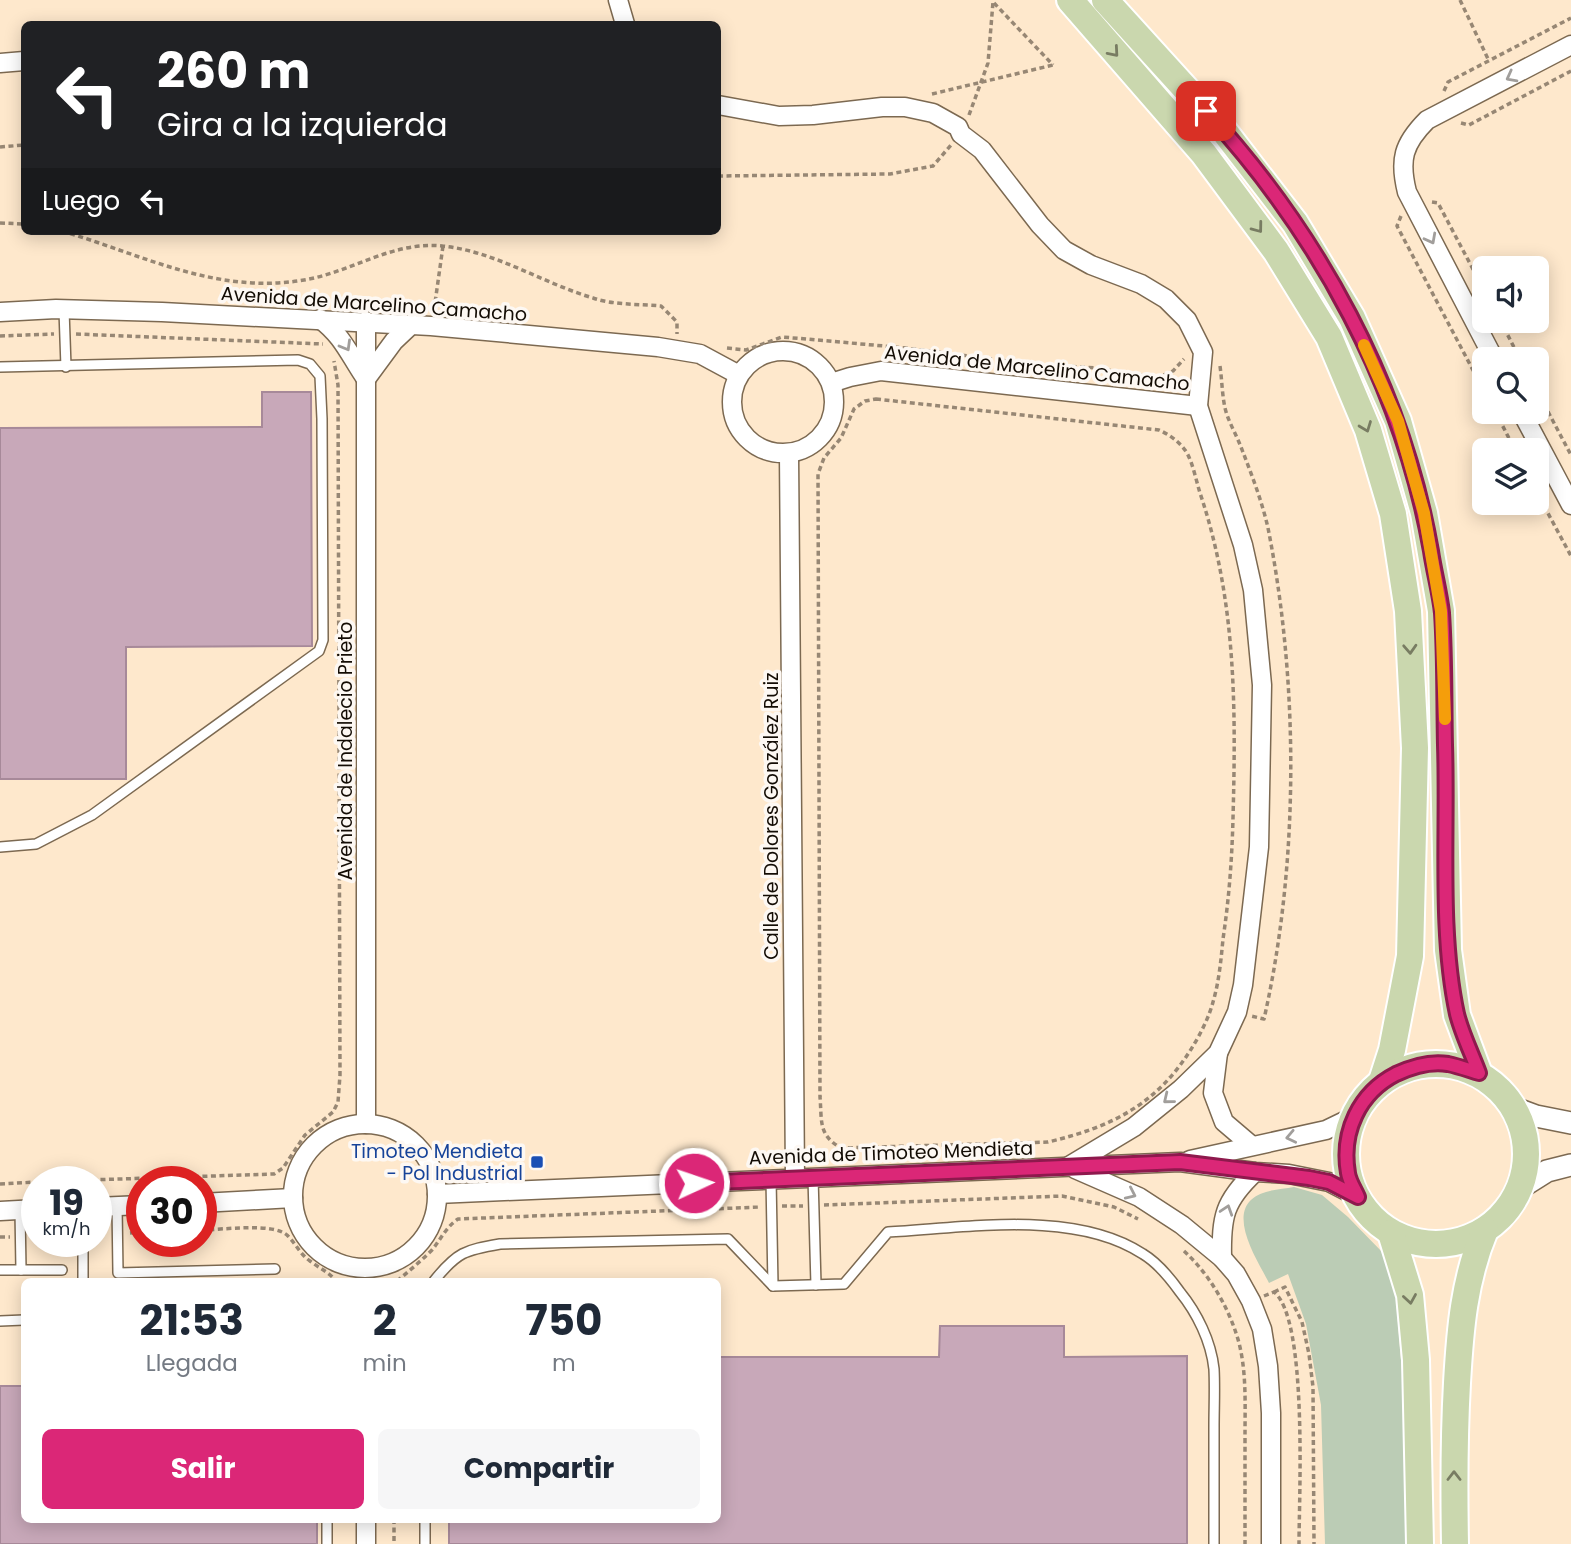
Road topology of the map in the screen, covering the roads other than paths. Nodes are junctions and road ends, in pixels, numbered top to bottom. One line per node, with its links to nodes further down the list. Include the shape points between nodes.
1 (618, 0): 4 (street)
2 (1070, 0): 27 (main road, one-way to 27, via 1204,154 1276,251 1329,337 1368,429 1393,514 1408,611 1415,748 1410,956)
3 (1105, 0): 26 (main road, via 1224,131 1295,223 1352,318 1398,421 1424,513 1441,611 1448,950 1457,1015)
4 (624, 21)
5 (1571, 45): 14 (street, one-way to 14, via 1427,120 1404,152 1407,192)
6 (21, 61): 7 (street)
7 (0, 63)
8 (721, 106): 20 (street, via 779,116 905,107 933,113 958,127 1064,250 1141,284 1166,299 1187,320 1203,352)
9 (64, 310): 10 (street, Avenida de Marcelino Camacho); 11 (street, Avenida de Marcelino Camacho); 16 (lane)
10 (0, 312)
11 (320, 319): 12 (street, Avenida de Marcelino Camacho); 18 (street, one-way to 18, via 343,340)
12 (366, 321): 13 (street, Avenida de Marcelino Camacho); 18 (street, Avenida de Indalecio Prieto)
13 (412, 324): 17 (street, Avenida de Marcelino Camacho, via 677,350 700,354); 18 (street, via 383,353)
14 (1488, 347)
15 (0, 367): 16 (lane)
16 (66, 367): 24 (lane, via 310,363 320,376 322,408 323,640 319,651 92,815 36,844)
17 (739, 375): 19 (street, via 763,354 788,351 811,358); 22 (street, via 733,391 736,423 757,447)
18 (366, 379): 31 (street, Avenida de Indalecio Prieto)
19 (831, 383): 20 (street, Avenida de Marcelino Camacho, via 881,371); 22 (street, via 832,420 807,448)
20 (1198, 405): 25 (street, via 1243,545 1253,590 1262,685 1259,846 1243,985 1237,1012)
21 (1528, 424): 23 (street)
22 (789, 454): 38 (street, Calle de Dolores González Ruiz)
23 (1571, 505)
24 (0, 847)
25 (1218, 1053): 32 (street, via 1213,1093 1224,1122); 35 (street, one-way to 35, via 1134,1127)
26 (1479, 1073): 27 (main road, via 1446,1064 1412,1066); 28 (main road, via 1499,1088)
27 (1382, 1081): 29 (main road, via 1365,1097)
28 (1514, 1108): 30 (street); 40 (main road, via 1524,1134 1526,1159)
29 (1355, 1116): 32 (street, Avenida de Timoteo Mendieta, one-way to 32, via 1326,1130); 42 (main road, via 1346,1142 1348,1175)
30 (1571, 1123)
31 (366, 1124): 41 (street, via 393,1130 415,1144 434,1175); 43 (street, via 329,1133 314,1145 302,1161)
32 (1251, 1145): 33 (street, Avenida de Timoteo Mendieta)
33 (1180, 1162): 35 (street, Avenida de Timoteo Mendieta); 36 (street, Avenida de Timoteo Mendieta)
34 (1571, 1164): 40 (street, via 1547,1171)
35 (1069, 1166): 37 (street, Avenida de Timoteo Mendieta); 54 (street, one-way to 54, via 1139,1197)
36 (1255, 1172): 42 (street, Avenida de Timoteo Mendieta, via 1329,1182); 54 (street, one-way to 36, via 1227,1206)
37 (813, 1177): 38 (street, Avenida de Timoteo Mendieta); 62 (lane)
38 (795, 1178): 39 (street, Avenida de Timoteo Mendieta)
39 (771, 1179): 41 (street, Avenida de Timoteo Mendieta); 63 (lane)
40 (1520, 1188): 50 (main road, via 1504,1214)
41 (437, 1194): 59 (street, via 433,1218 422,1240 396,1260)
42 (1358, 1197): 51 (main road, via 1373,1219)
43 (293, 1198): 44 (street); 59 (street, via 303,1233 315,1247)
44 (217, 1202)
45 (112, 1206): 46 (street)
46 (117, 1206): 47 (street); 55 (lane, via 118,1273)
47 (126, 1206)
48 (21, 1210): 49 (street)
49 (0, 1211)
50 (1485, 1230): 51 (main road, via 1455,1243 1422,1244); 75 (main road, one-way to 50, via 1459,1354 1465,1295)
51 (1391, 1233): 74 (main road, one-way to 74, via 1410,1295)
52 (23, 1257): 57 (lane)
53 (83, 1257): 60 (lane)
54 (1223, 1258): 73 (street, via 1241,1283 1262,1329 1271,1413)
55 (275, 1269)
56 (0, 1270): 57 (lane)
57 (21, 1270): 58 (lane)
58 (62, 1270)
59 (365, 1274)
60 (83, 1278)
61 (436, 1278): 63 (lane, via 449,1262 468,1250 500,1244 728,1239)
62 (816, 1285): 63 (lane); 72 (lane, via 844,1284 888,1232 1060,1226 1087,1230 1145,1254 1187,1301 1205,1332 1214,1367)
63 (773, 1286)
64 (21, 1320): 65 (lane)
65 (0, 1321)
66 (327, 1523): 69 (lane)
67 (366, 1523): 70 (street)
68 (425, 1523): 71 (lane)
69 (327, 1544)
70 (366, 1544)
71 (425, 1544)
72 (1214, 1544)
73 (1271, 1544)
74 (1420, 1544)
75 (1455, 1544)

